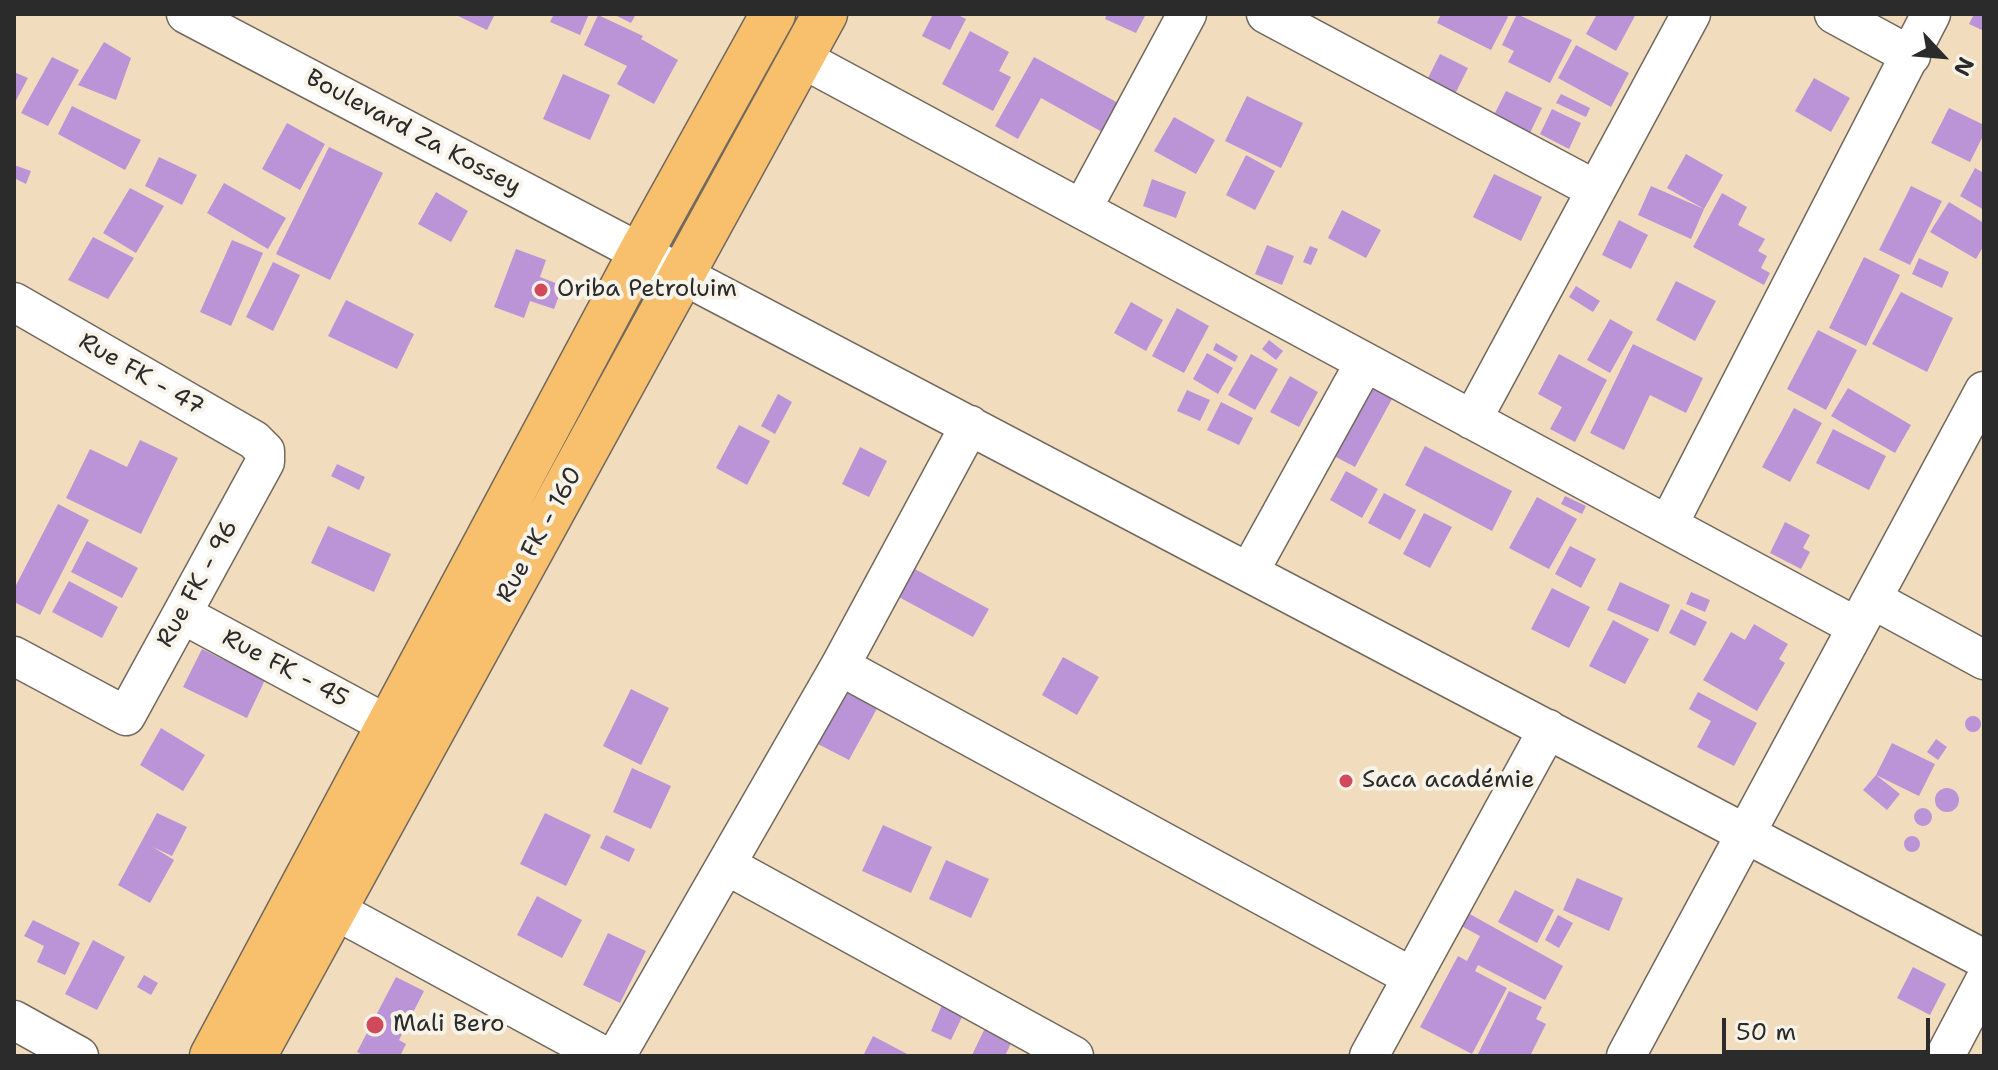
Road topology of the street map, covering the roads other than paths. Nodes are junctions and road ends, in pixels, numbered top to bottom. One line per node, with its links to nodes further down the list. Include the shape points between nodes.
1 (186, 14): 13 (street, Boulevard Za Kossey)
2 (773, 14): 13 (main road, Rue FK - 160)
3 (825, 14): 10 (main road, Rue FK - 160)
4 (1187, 14): 12 (street)
5 (1266, 14): 11 (street)
6 (1691, 14): 11 (street)
7 (1834, 14): 9 (street)
8 (1931, 14): 9 (street)
9 (1911, 56): 21 (street)
10 (801, 58): 12 (street); 14 (main road, Rue FK - 160)
11 (1596, 190): 18 (street)
12 (1082, 209): 16 (street)
13 (641, 252): 14 (street, Boulevard Za Kossey); 28 (main road, Rue FK - 160)
14 (683, 274): 19 (street, Boulevard Za Kossey); 32 (main road, Rue FK - 160)
15 (14, 302): 20 (street, Rue FK - 47)
16 (1365, 362): 18 (street); 22 (street)
17 (1984, 391): 23 (street)
18 (1472, 420): 21 (street)
19 (970, 425): 22 (street, Boulevard Za Kossey); 27 (street)
20 (265, 451): 24 (street, Rue FK - 96, via 265,462)
21 (1668, 525): 23 (street)
22 (1249, 572): 29 (street, Boulevard Za Kossey)
23 (1864, 613): 26 (street); 30 (street)
24 (182, 614): 25 (street, Rue FK - 96, via 126,716); 28 (street, Rue FK - 45)
25 (14, 656)
26 (1984, 660)
27 (840, 666): 31 (street); 34 (street)
28 (388, 725): 38 (main road, Rue FK - 160)
29 (1548, 729): 30 (street, Boulevard Za Kossey); 34 (street)
30 (1747, 834): 33 (street, Boulevard Za Kossey); 44 (street)
31 (726, 865): 41 (street); 42 (street)
32 (335, 910): 39 (main road, Rue FK - 160); 40 (street)
33 (1984, 959)
34 (1412, 977): 43 (street)
35 (1984, 982): 45 (street)
36 (14, 1020): 37 (street)
37 (79, 1056)
38 (212, 1056)
39 (254, 1056)
40 (604, 1056)
41 (616, 1056)
42 (1074, 1056)
43 (1369, 1056)
44 (1626, 1056)
45 (1945, 1056)

